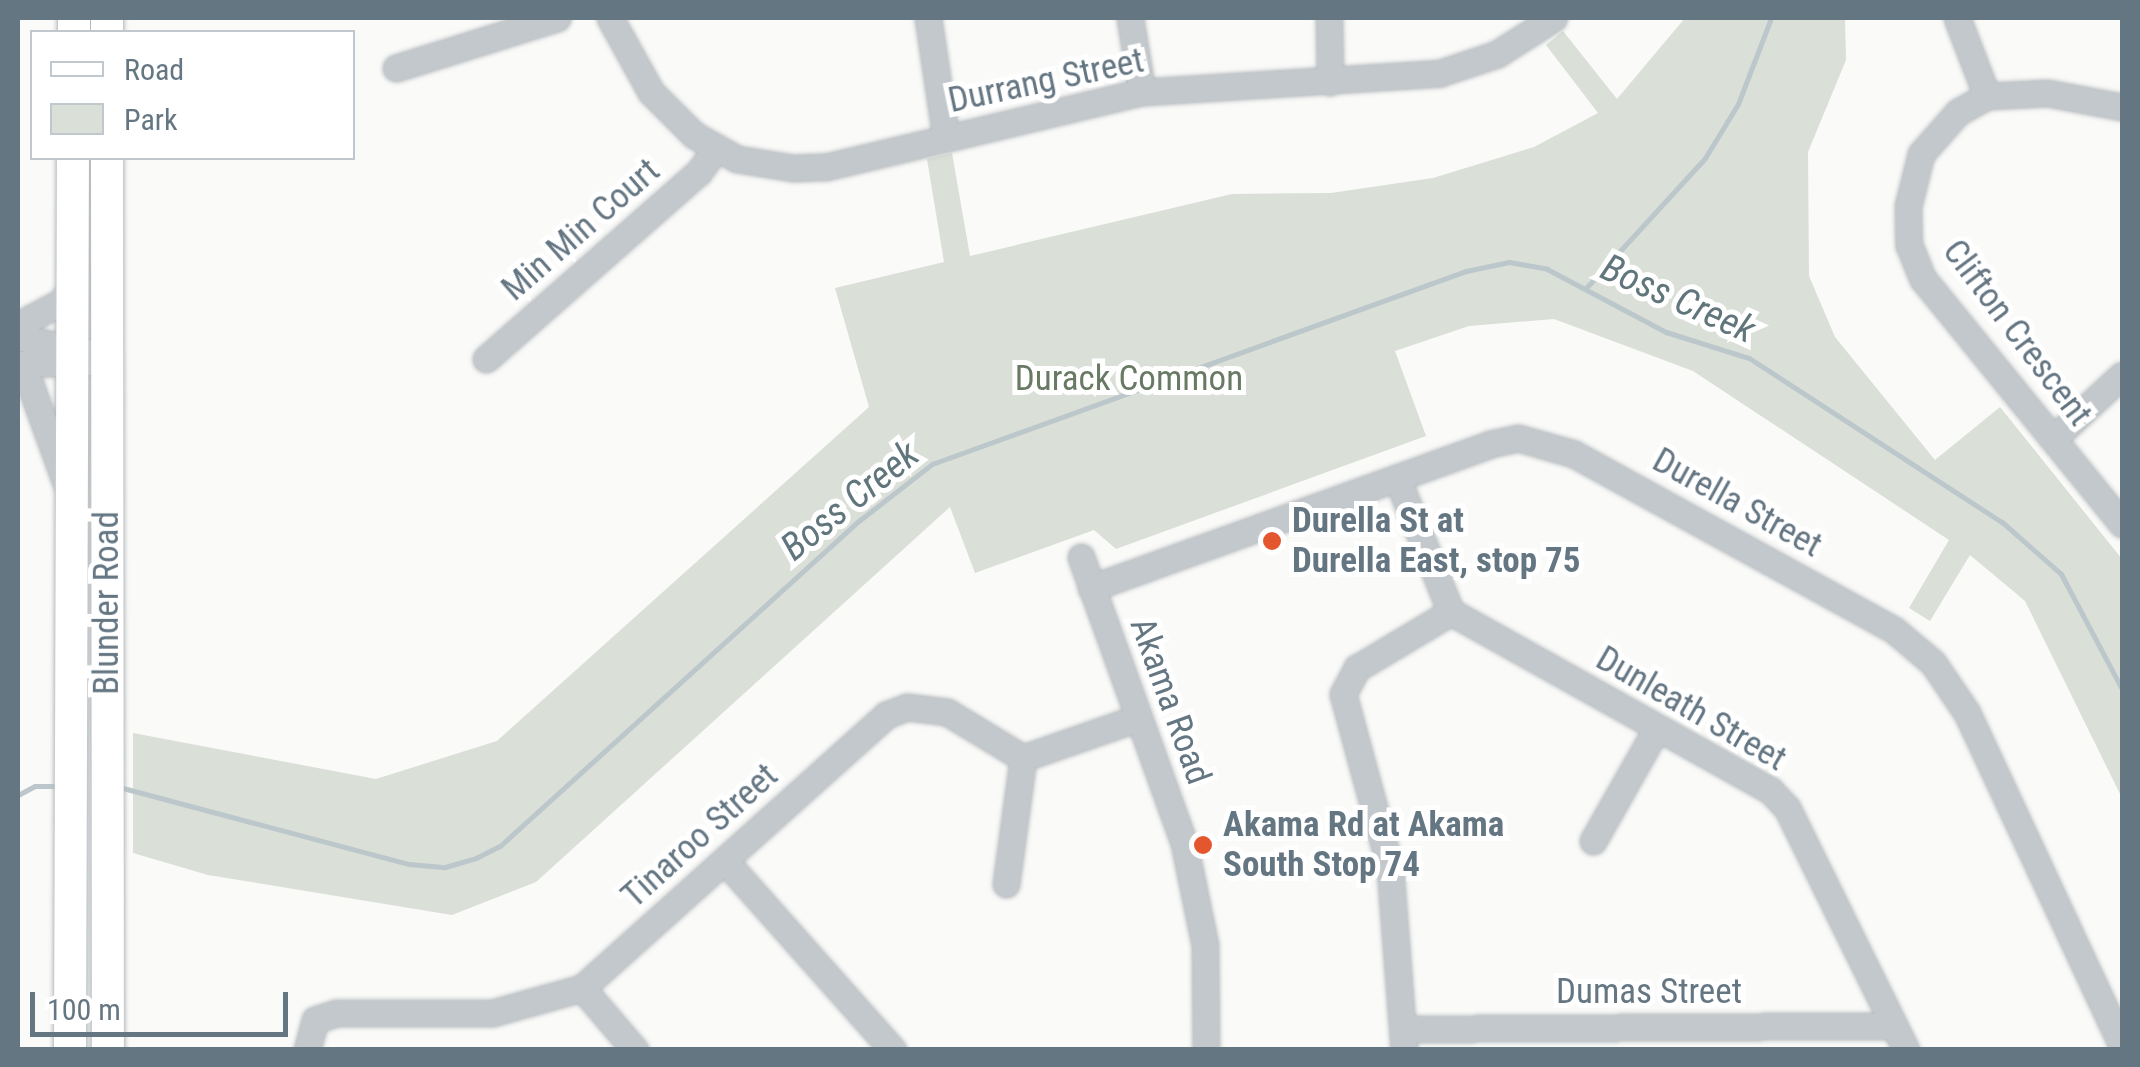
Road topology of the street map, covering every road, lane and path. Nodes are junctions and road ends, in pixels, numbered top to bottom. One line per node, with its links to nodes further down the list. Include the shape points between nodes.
1 (557, 18): 8 (street)
2 (610, 18): 14 (street, Durrang Street, via 651,92)
3 (928, 18): 13 (street)
4 (1130, 18): 10 (street)
5 (1329, 18): 9 (street)
6 (1554, 18): 9 (street, Durrang Street, via 1470,65 1406,78)
7 (1957, 18): 11 (street)
8 (396, 68)
9 (1330, 82): 10 (street, Durrang Street)
10 (1142, 92): 13 (street, Durrang Street)
11 (1987, 96): 12 (street, via 2047,93); 25 (street, Clifton Crescent, via 1958,112 1921,154 1911,178 1909,245 1923,279)
12 (2122, 107)
13 (946, 138): 14 (street, Durrang Street, via 810,168 766,166)
14 (715, 148): 22 (street, Min Min Court, via 700,172)
15 (73, 160): 17 (main road, Blunder Road)
16 (106, 160): 20 (main road, Blunder Road)
17 (72, 286): 18 (street, via 61,302); 21 (main road, Blunder Road)
18 (18, 325)
19 (18, 337): 21 (street)
20 (108, 357): 21 (street); 43 (main road, Blunder Road)
21 (72, 358): 23 (street); 27 (main road, Blunder Road)
22 (486, 359)
23 (18, 366): 27 (street)
24 (2122, 375): 25 (street)
25 (2053, 439): 28 (street, Clifton Crescent)
26 (1397, 478): 30 (street, Durella Street); 31 (street); 41 (street, Durella Street, via 1490,444 1543,442 1914,645 1968,713)
27 (72, 500): 42 (main road, Blunder Road)
28 (2122, 524)
29 (1081, 556): 30 (street, Akama Road)
30 (1092, 588): 32 (street, Akama Road)
31 (1451, 612): 33 (street, Dunleath Street); 40 (street, via 1356,668 1343,694 1390,867)
32 (1138, 718): 34 (street); 47 (street, Akama Road, via 1193,880 1205,945)
33 (1657, 728): 35 (street); 39 (street, Dunleath Street, via 1770,790 1787,808)
34 (1023, 758): 36 (street, Tinaroo Street, via 947,712 906,707 886,715); 37 (street)
35 (1593, 841)
36 (725, 861): 38 (street, Tinaroo Street); 46 (street)
37 (1006, 884)
38 (582, 988): 44 (street, Tinaroo Street, via 492,1013 336,1014 315,1020); 45 (street)
39 (1894, 1026): 40 (street, Dumas Street); 48 (street, Dunleath Street)
40 (1404, 1039)
41 (2122, 1046)
42 (70, 1050)
43 (108, 1050)
44 (306, 1050)
45 (635, 1050)
46 (893, 1050)
47 (1206, 1050)
48 (1906, 1050)

